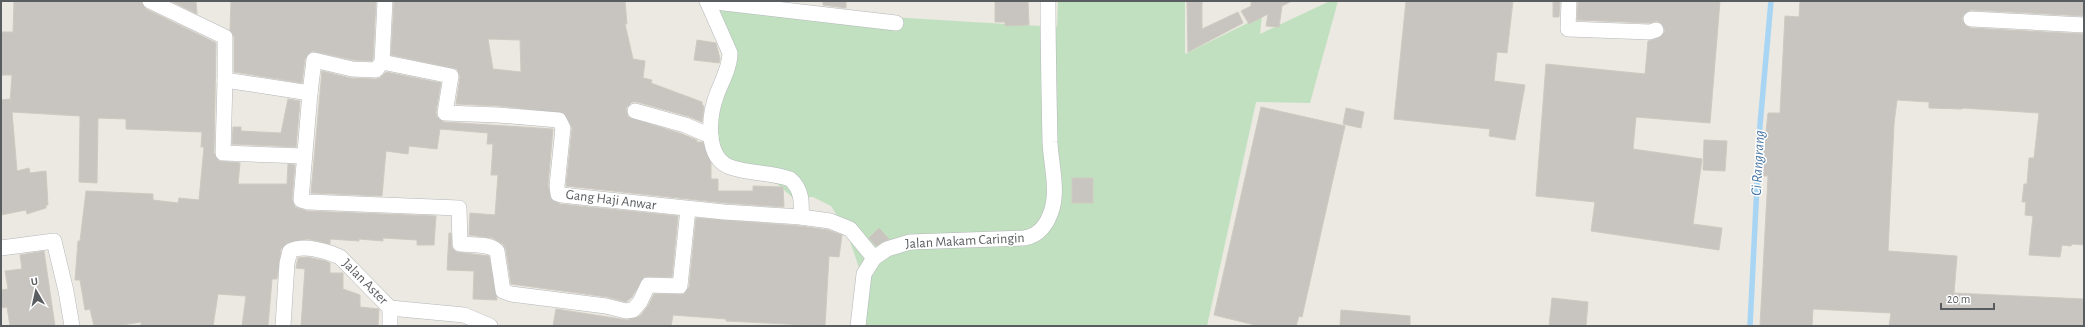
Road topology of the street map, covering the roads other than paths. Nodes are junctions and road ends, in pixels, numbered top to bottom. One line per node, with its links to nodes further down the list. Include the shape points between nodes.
1 (385, 1): 10 (street)
2 (707, 1): 7 (street); 14 (street, via 730,53 730,60 716,95)
3 (1048, 1): 19 (street, Jalan Makam Caringin, via 1053,189 1052,209 1043,228 1032,237 1024,238 910,242 887,249)
4 (1569, 1): 9 (street, via 1568,29 1650,32)
5 (158, 3): 11 (street, via 225,37)
6 (1971, 19): 8 (street)
7 (896, 23)
8 (2084, 25)
9 (1656, 30)
10 (382, 62): 12 (street, via 376,70 371,70 352,69 314,60); 16 (street, Gang Haji Anwar, via 450,76 445,113 559,120 564,128 557,186 558,194 561,196)
11 (225, 80): 12 (street); 15 (street, via 223,153)
12 (310, 93): 15 (street)
13 (635, 111): 14 (street, via 685,125)
14 (711, 136): 17 (street, via 720,161 731,167 784,177 795,184 802,204)
15 (304, 156): 16 (street, via 300,197 303,201 459,208 460,244 494,247 497,251 503,292 626,311 633,310 640,302 648,285 680,286)
16 (688, 209): 17 (street, Gang Haji Anwar)
17 (801, 217): 19 (street, Gang Haji Anwar, via 830,221 850,229)
18 (1, 248): 21 (street, via 54,241)
19 (874, 258): 25 (street, Jalan Makam Caringin, via 864,274)
20 (390, 308): 22 (street, Jalan Aster, via 340,256 302,248 294,249 286,263); 23 (street); 24 (street, Jalan Aster, via 464,315)
21 (72, 326)
22 (283, 326)
23 (390, 326)
24 (490, 326)
25 (858, 326)

